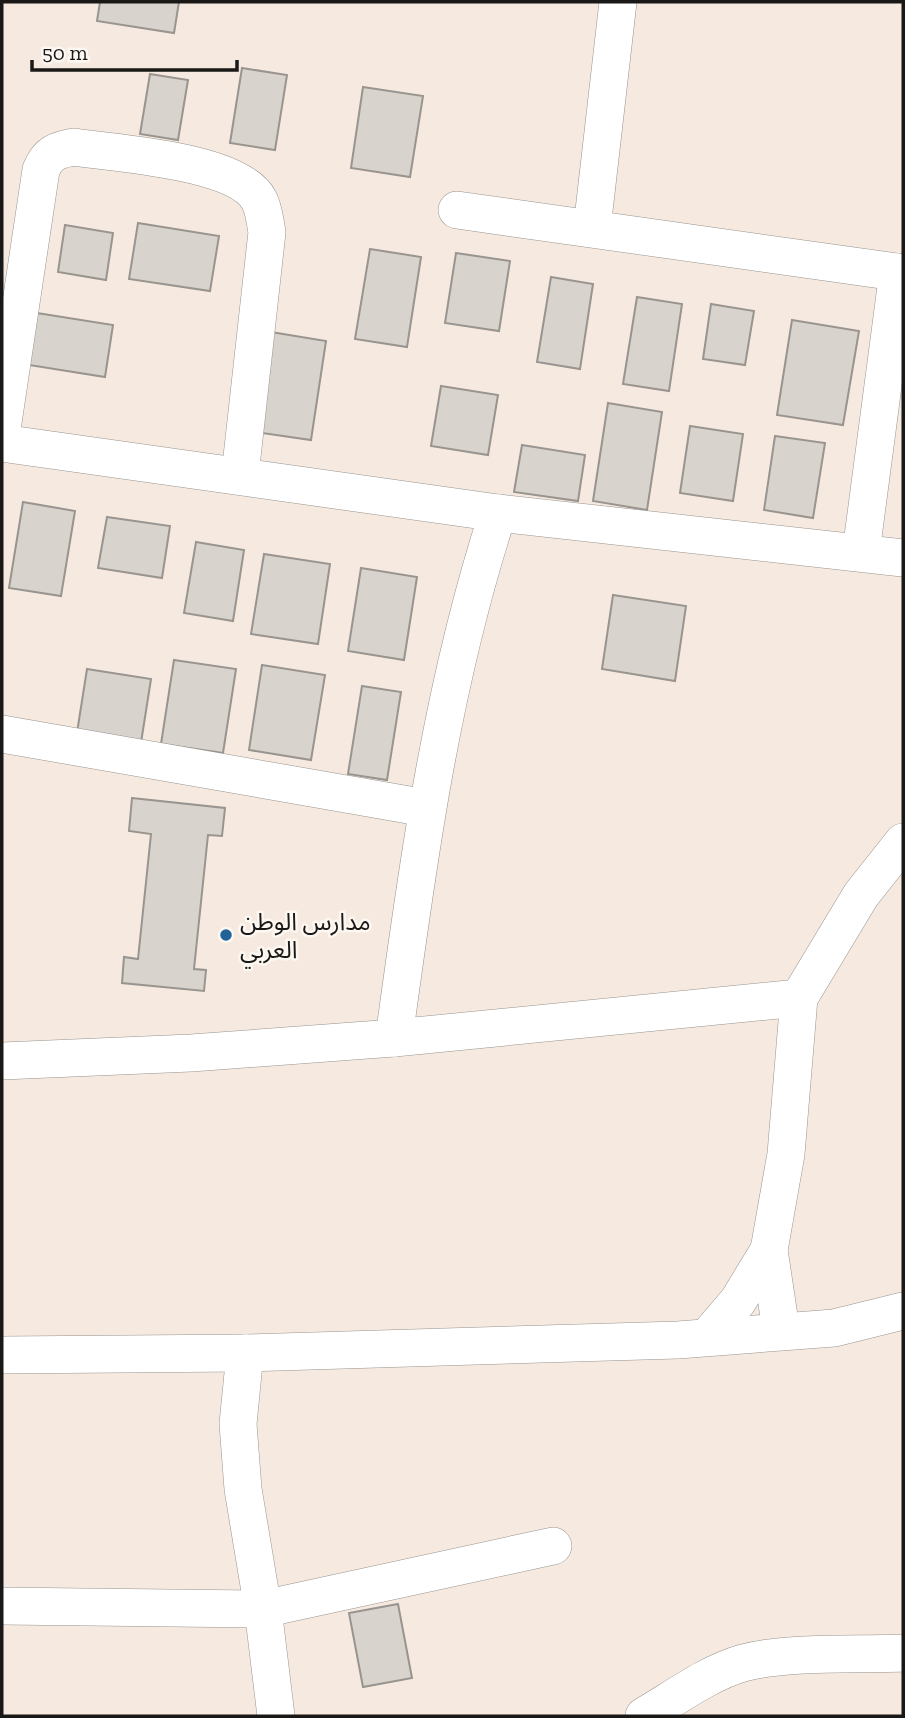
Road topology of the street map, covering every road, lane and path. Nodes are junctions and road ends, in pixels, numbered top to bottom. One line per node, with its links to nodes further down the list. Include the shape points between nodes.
1 (618, 2): 3 (street)
2 (457, 210): 3 (street)
3 (592, 228): 4 (street)
4 (901, 272): 9 (street)
5 (2, 429): 7 (street, via 46,158 74,147 213,168 239,180 259,200 267,232)
6 (2, 443): 7 (street)
7 (240, 475): 8 (street)
8 (498, 513): 9 (street); 12 (street, via 465,628)
9 (861, 552): 10 (street)
10 (903, 558)
11 (2, 734): 12 (street)
12 (426, 808): 15 (street)
13 (903, 842): 14 (street, via 861,895)
14 (799, 998): 15 (street); 17 (street, via 786,1154)
15 (394, 1038): 16 (street)
16 (2, 1061)
17 (769, 1250): 19 (street); 20 (street, via 738,1301)
18 (903, 1311): 19 (street, via 834,1328)
19 (780, 1330): 20 (street)
20 (708, 1336): 21 (street)
21 (245, 1353): 22 (street); 25 (street, via 239,1437)
22 (2, 1355)
23 (553, 1546): 25 (street)
24 (2, 1606): 25 (street)
25 (263, 1609): 27 (street)
26 (903, 1653): 28 (street, via 743,1663)
27 (276, 1716)
28 (644, 1716)

